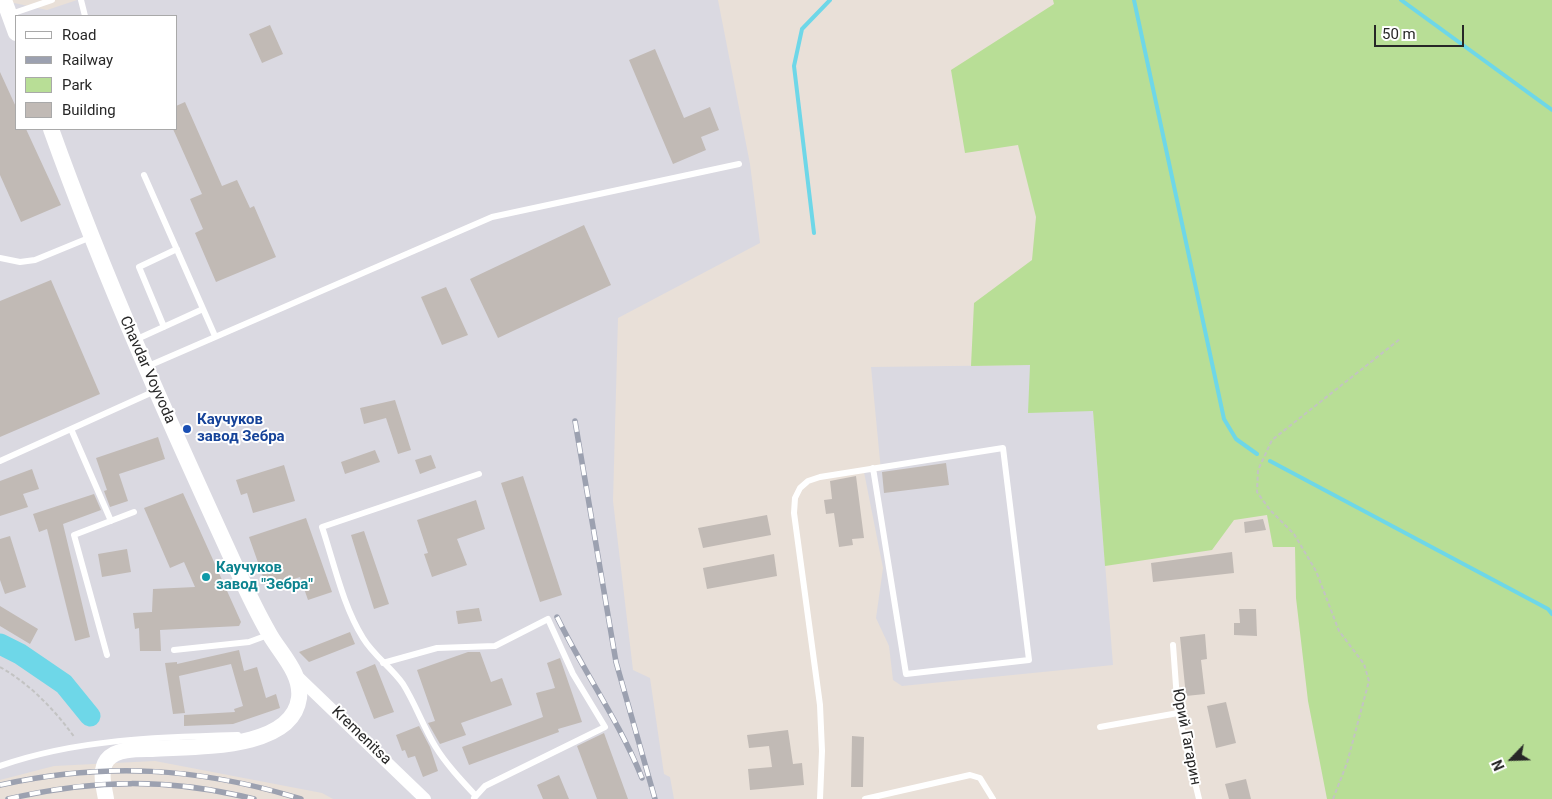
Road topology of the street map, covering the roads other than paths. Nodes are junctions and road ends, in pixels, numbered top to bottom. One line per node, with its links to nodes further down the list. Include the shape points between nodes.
1 (52, 0): 3 (lane)
2 (81, 0): 4 (lane)
3 (7, 7): 5 (street)
4 (86, 15)
5 (15, 30)
6 (51, 130): 9 (street, Chavdar Voyvoda)
7 (739, 164): 14 (lane, via 492,217)
8 (144, 175): 10 (lane)
9 (91, 237): 11 (lane, via 35,260 20,262); 15 (street, Chavdar Voyvoda)
10 (177, 249): 12 (lane); 13 (lane, via 139,266)
11 (0, 258)
12 (203, 309): 13 (lane); 14 (lane)
13 (164, 327): 15 (lane)
14 (215, 336): 16 (lane)
15 (134, 340): 16 (street, Chavdar Voyvoda)
16 (145, 367): 17 (street, Chavdar Voyvoda)
17 (155, 392): 18 (lane); 24 (street, Chavdar Voyvoda)
18 (71, 429): 19 (lane); 23 (lane)
19 (0, 461)
20 (872, 468): 20 (lane, via 1004,448 1029,660 906,674); 37 (lane, via 820,476 808,481 796,498 794,513 820,705)
21 (478, 474): 28 (lane, via 322,527 361,636)
22 (134, 512): 23 (lane)
23 (111, 521): 27 (lane, via 74,535)
24 (270, 635): 26 (lane, via 249,642); 29 (street, Chavdar Voyvoda)
25 (1172, 645): 30 (lane, Юрий Гагарин)
26 (174, 650)
27 (107, 655)
28 (383, 663): 34 (lane, via 404,686 435,746); 34 (lane, via 436,648 495,646 548,618 573,674 605,727 485,786)
29 (296, 675): 32 (street, Chavdar Voyvoda, via 297,710 287,723); 36 (street, Kremenitsa)
30 (1178, 713): 31 (lane); 40 (lane, Юрий Гагарин)
31 (1100, 727)
32 (269, 734): 33 (lane, via 155,737 80,746); 35 (street, Chavdar Voyvoda, via 224,744 119,752 106,761 103,769)
33 (0, 766)
34 (474, 798)
35 (106, 799)
36 (425, 799)
37 (820, 799)
38 (865, 799): 39 (lane, via 970,775 980,778)
39 (993, 799)
40 (1199, 799)

